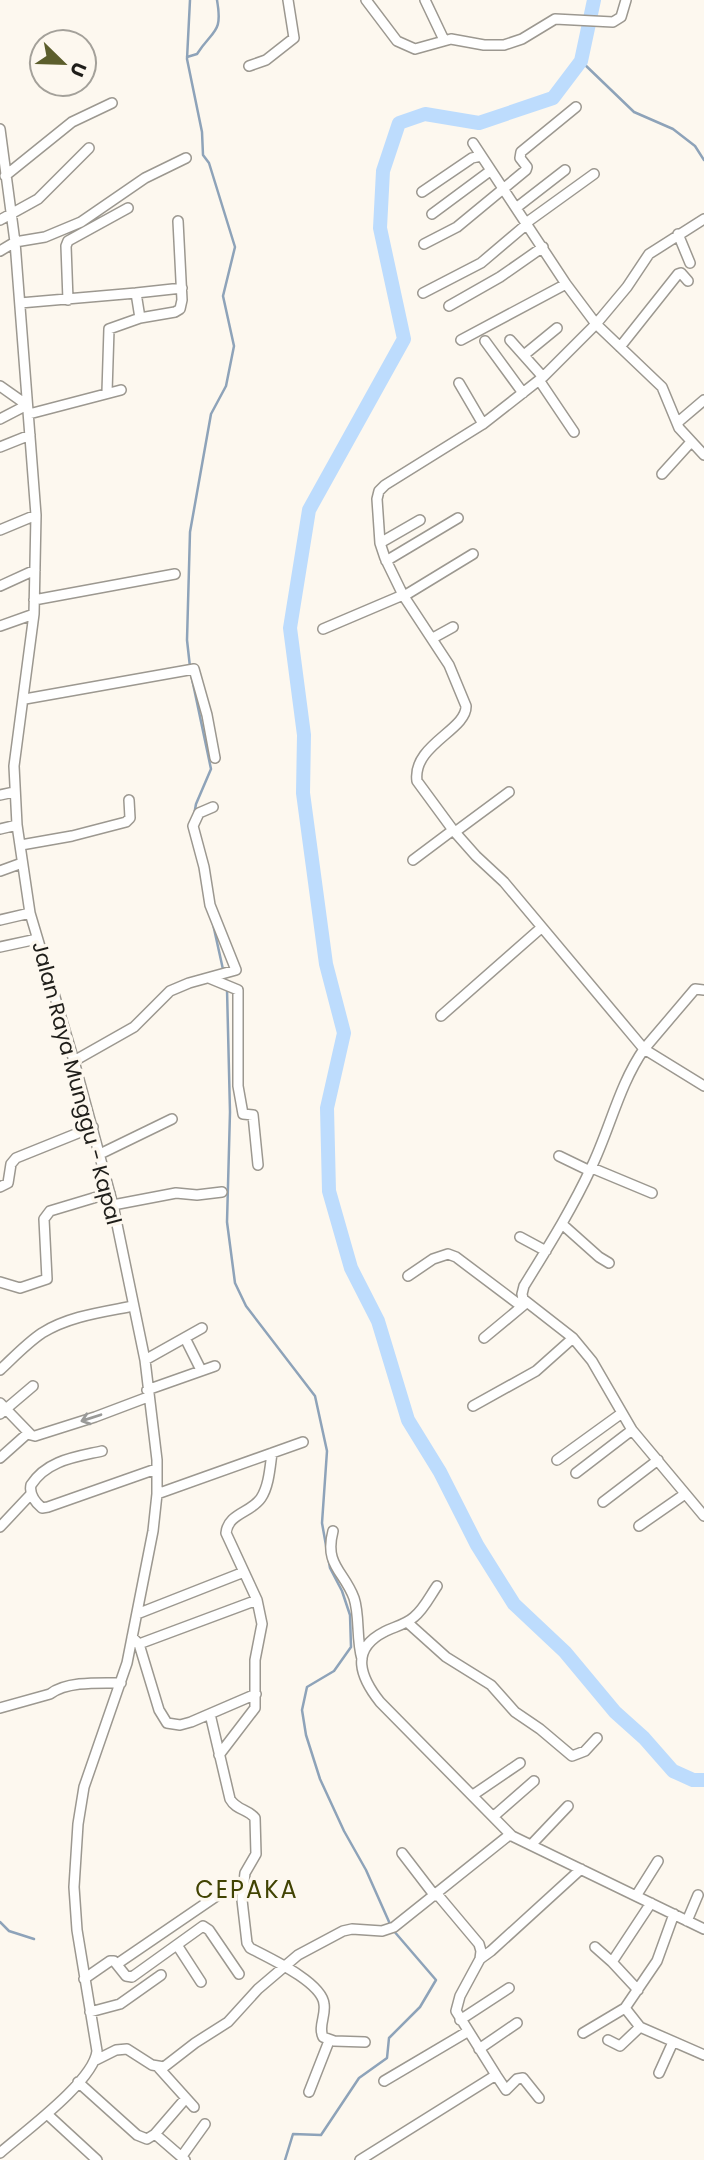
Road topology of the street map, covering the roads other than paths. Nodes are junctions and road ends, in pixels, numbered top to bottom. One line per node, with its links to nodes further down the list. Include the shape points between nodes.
1 (288, 0): 6 (street, via 294,38 266,60)
2 (366, 0): 5 (street, via 393,37 407,47 421,49)
3 (425, 0): 5 (street)
4 (626, 0): 5 (street, via 621,17 613,22 555,19 504,46)
5 (444, 40)
6 (249, 66)
7 (112, 103): 15 (street, via 72,122)
8 (576, 107): 18 (street, via 521,152 527,169)
9 (0, 129): 15 (street, Jalan Raya Munggu - Kapal)
10 (473, 143): 12 (street)
11 (89, 148): 22 (street, via 38,199)
12 (481, 156): 16 (street); 19 (street)
13 (186, 158): 29 (street, via 145,178 81,222 45,237)
14 (565, 170): 21 (street)
15 (3, 171): 22 (street, Jalan Raya Munggu - Kapal)
16 (490, 171): 18 (street); 23 (street)
17 (594, 174): 27 (street)
18 (503, 190): 21 (street); 30 (street, via 452,231)
19 (422, 192)
20 (128, 208): 39 (street, via 68,241)
21 (516, 208): 27 (street)
22 (12, 212): 25 (street); 29 (street, Jalan Raya Munggu - Kapal)
23 (432, 214)
24 (704, 219): 28 (street)
25 (0, 220)
26 (178, 221): 36 (street)
27 (526, 223): 31 (street); 38 (street, via 481,263)
28 (678, 234): 33 (street); 43 (street, via 649,254)
29 (15, 242): 32 (street); 40 (street, Jalan Raya Munggu - Kapal)
30 (424, 244)
31 (543, 247): 35 (street); 41 (street)
32 (0, 251)
33 (690, 263)
34 (688, 281): 48 (street, via 678,274)
35 (566, 284): 43 (street); 45 (street)
36 (182, 288): 37 (street); 42 (street, via 178,310)
37 (136, 293): 39 (street); 42 (street)
38 (423, 293)
39 (68, 300): 40 (street)
40 (20, 303): 57 (street, Jalan Raya Munggu - Kapal)
41 (449, 306)
42 (140, 318): 54 (street, via 109,329)
43 (596, 324): 48 (street); 50 (street)
44 (557, 328): 49 (street)
45 (461, 340)
46 (510, 340): 49 (street)
47 (485, 341): 55 (street)
48 (620, 347): 59 (street, via 662,387)
49 (524, 355): 50 (street)
50 (541, 379): 55 (street); 61 (street)
51 (459, 383): 60 (street)
52 (0, 386): 57 (street)
53 (121, 390): 54 (street)
54 (107, 393): 57 (street)
55 (523, 393): 60 (street)
56 (704, 400): 59 (street)
57 (28, 410): 58 (street); 62 (street, Jalan Raya Munggu - Kapal)
58 (0, 419)
59 (677, 423): 63 (street)
60 (483, 424): 71 (street, via 381,488 377,499)
61 (574, 432)
62 (30, 435): 64 (street); 67 (street, Jalan Raya Munggu - Kapal)
63 (691, 442): 65 (street); 66 (street)
64 (0, 447)
65 (704, 456)
66 (663, 474)
67 (36, 515): 70 (street); 74 (street, Jalan Raya Munggu - Kapal)
68 (458, 518): 73 (street)
69 (420, 520): 71 (street)
70 (0, 530)
71 (380, 543): 73 (street)
72 (473, 554): 77 (street)
73 (386, 561): 77 (street)
74 (35, 570): 76 (street); 78 (street, Jalan Raya Munggu - Kapal)
75 (175, 574): 78 (street)
76 (0, 586)
77 (404, 595): 82 (street); 83 (street)
78 (34, 600): 79 (street, Jalan Raya Munggu - Kapal)
79 (34, 614): 80 (street); 84 (street, Jalan Raya Munggu - Kapal)
80 (0, 626)
81 (453, 627): 83 (street)
82 (323, 629)
83 (433, 638): 93 (street, via 449,665 466,712 423,757 416,776)
84 (25, 699): 85 (street, via 194,669); 86 (street, Jalan Raya Munggu - Kapal)
85 (215, 758)
86 (14, 792): 88 (street); 91 (street, Jalan Raya Munggu - Kapal)
87 (509, 792): 93 (street)
88 (0, 795)
89 (129, 800): 94 (street, via 127,822)
90 (214, 807): 103 (street, via 199,813 193,825 210,905 236,968)
91 (17, 825): 92 (street); 94 (street, Jalan Raya Munggu - Kapal)
92 (0, 830)
93 (454, 831): 95 (street); 100 (street)
94 (20, 845): 96 (street, Jalan Raya Munggu - Kapal)
95 (413, 860)
96 (22, 863): 97 (street); 98 (street, Jalan Raya Munggu - Kapal)
97 (0, 871)
98 (30, 913): 99 (street); 101 (street, Jalan Raya Munggu - Kapal)
99 (0, 920)
100 (541, 928): 105 (street); 106 (street)
101 (37, 939): 102 (street); 107 (street, Jalan Raya Munggu - Kapal)
102 (0, 947)
103 (212, 977): 107 (street, via 170,991 134,1027); 113 (street, via 238,990 238,1086 243,1114 253,1115)
104 (704, 990): 106 (street, via 695,989)
105 (441, 1016)
106 (644, 1049): 108 (street); 114 (street, via 632,1066)
107 (74, 1061): 110 (street, Jalan Raya Munggu - Kapal)
108 (704, 1086)
109 (173, 1119): 111 (street)
110 (93, 1127): 111 (street, Jalan Raya Munggu - Kapal); 115 (street, via 16,1158 8,1183)
111 (100, 1154): 117 (street, Jalan Raya Munggu - Kapal)
112 (559, 1156): 114 (street)
113 (258, 1165)
114 (591, 1169): 118 (street); 120 (street)
115 (0, 1187)
116 (222, 1192): 119 (street, via 176,1193)
117 (110, 1193): 119 (street, Jalan Raya Munggu - Kapal); 125 (street, via 50,1211 44,1219 45,1280 20,1288)
118 (652, 1193)
119 (113, 1205): 127 (street, Jalan Raya Munggu - Kapal)
120 (562, 1224): 122 (street); 123 (street)
121 (520, 1237): 122 (street)
122 (545, 1251): 126 (street, via 524,1286)
123 (609, 1263)
124 (408, 1276): 126 (street, via 448,1254)
125 (0, 1282)
126 (524, 1305): 130 (street); 131 (street)
127 (133, 1307): 132 (street, Jalan Raya Munggu - Kapal); 134 (street, via 54,1326)
128 (202, 1328): 129 (street)
129 (185, 1338): 132 (street); 135 (street)
130 (484, 1338)
131 (573, 1338): 138 (street, via 536,1371); 140 (street)
132 (145, 1360): 137 (street, Jalan Raya Munggu - Kapal)
133 (215, 1366): 135 (street)
134 (0, 1370)
135 (201, 1370): 137 (street)
136 (33, 1386): 139 (street)
137 (148, 1393): 142 (street, one-way to 142, via 95,1417); 149 (street, Jalan Raya Munggu - Kapal)
138 (472, 1406)
139 (2, 1409): 142 (street)
140 (622, 1413): 141 (street); 147 (street)
141 (632, 1430): 148 (street); 150 (street)
142 (30, 1434): 146 (street)
143 (303, 1442): 145 (street)
144 (102, 1451): 151 (street, via 54,1464 33,1481)
145 (272, 1453): 152 (street); 160 (street, via 262,1497 227,1527)
146 (0, 1458)
147 (557, 1460)
148 (659, 1460): 153 (street); 154 (street)
149 (156, 1469): 151 (street, via 45,1508); 152 (street, Jalan Raya Munggu - Kapal)
150 (576, 1473)
151 (31, 1494): 158 (street)
152 (157, 1494): 163 (street, Jalan Raya Munggu - Kapal)
153 (685, 1494): 155 (street); 157 (street)
154 (603, 1502)
155 (701, 1504): 156 (street)
156 (704, 1516)
157 (639, 1526)
158 (0, 1527)
159 (334, 1531): 166 (street, via 331,1556 354,1598)
160 (244, 1572): 162 (street); 163 (street)
161 (437, 1586): 164 (street)
162 (257, 1600): 165 (street); 168 (street, via 262,1624 255,1660)
163 (137, 1614): 165 (street, Jalan Raya Munggu - Kapal)
164 (407, 1622): 166 (street, via 378,1635); 171 (street, via 446,1657 491,1685 515,1712 572,1756 585,1751)
165 (135, 1640): 167 (street, Jalan Raya Munggu - Kapal); 170 (street, via 167,1723 180,1725)
166 (362, 1659): 175 (street, via 361,1673 380,1702)
167 (121, 1683): 169 (street, via 56,1688 50,1694); 199 (street, Jalan Raya Munggu - Kapal, via 84,1787 78,1824 74,1887)
168 (256, 1694): 170 (street); 172 (street, via 253,1712)
169 (0, 1707)
170 (210, 1714): 172 (street)
171 (597, 1738)
172 (219, 1755): 196 (street, via 230,1799 255,1818 256,1854 245,1873 242,1900 247,1943)
173 (520, 1763): 175 (street)
174 (534, 1781): 177 (street)
175 (473, 1795): 177 (street)
176 (568, 1806): 179 (street)
177 (494, 1816): 178 (street)
178 (512, 1836): 179 (street); 184 (street, via 503,1838)
179 (531, 1845): 182 (street)
180 (402, 1853): 184 (street)
181 (658, 1861): 186 (street)
182 (581, 1869): 186 (street); 193 (street)
183 (221, 1893): 195 (street)
184 (436, 1895): 193 (street, via 479,1944); 196 (street, via 394,1927 343,1931)
185 (698, 1895): 189 (street)
186 (636, 1896): 187 (street)
187 (651, 1903): 188 (street); 194 (street)
188 (674, 1914): 189 (street); 202 (street, via 657,1961)
189 (687, 1921): 190 (street)
190 (704, 1929)
191 (177, 1945): 195 (street, via 132,1977); 197 (street, via 206,1926); 200 (street)
192 (595, 1947): 194 (street)
193 (480, 1959): 205 (street, via 457,2004)
194 (612, 1962): 202 (street)
195 (117, 1964): 199 (street, via 110,1961)
196 (284, 1966): 211 (street, via 323,1998 321,2034); 217 (street, via 224,2026)
197 (239, 1974)
198 (161, 1975): 204 (street, via 120,2004)
199 (84, 1979): 204 (street, Jalan Raya Munggu - Kapal)
200 (201, 1982)
201 (509, 1988): 205 (street)
202 (638, 1990): 203 (street)
203 (625, 2008): 207 (street); 209 (street)
204 (90, 2012): 216 (street, Jalan Raya Munggu - Kapal)
205 (460, 2020): 208 (street)
206 (517, 2023): 214 (street)
207 (640, 2027): 210 (street, via 620,2046); 213 (street)
208 (467, 2032): 214 (street); 220 (street)
209 (583, 2032)
210 (608, 2040)
211 (330, 2041): 212 (street); 222 (street)
212 (365, 2042)
213 (673, 2042): 215 (street); 218 (street)
214 (478, 2049): 219 (street)
215 (704, 2055)
216 (96, 2060): 217 (street, via 127,2049); 221 (street)
217 (158, 2067): 223 (street)
218 (659, 2073)
219 (496, 2075): 224 (street, via 506,2090 523,2078); 232 (street)
220 (384, 2081)
221 (78, 2082): 226 (street); 228 (street, via 141,2137 150,2139)
222 (309, 2092)
223 (186, 2098): 225 (street); 228 (street)
224 (539, 2098)
225 (194, 2107)
226 (47, 2114): 229 (street); 231 (street)
227 (205, 2124): 230 (street)
228 (155, 2134): 230 (street)
229 (0, 2153)
230 (184, 2158)
231 (97, 2160)
232 (360, 2160)

